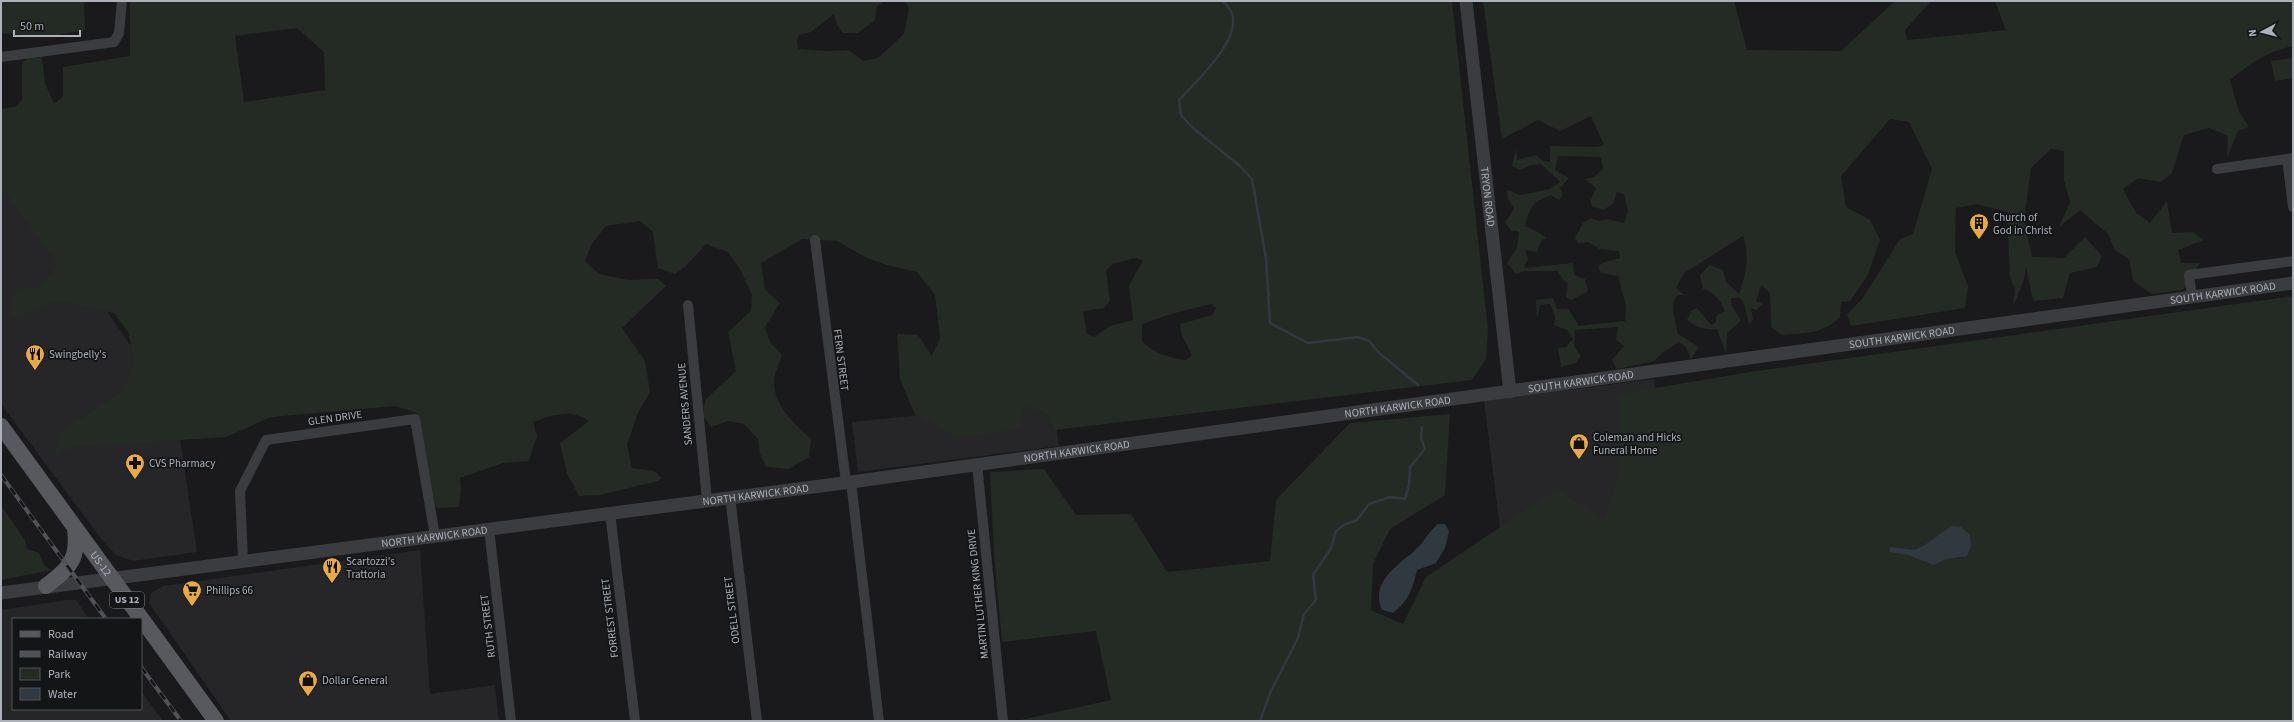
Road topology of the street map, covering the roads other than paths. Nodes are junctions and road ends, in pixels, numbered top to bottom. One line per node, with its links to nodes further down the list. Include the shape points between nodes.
1 (122, 1): 3 (street, via 119,33 114,42)
2 (1466, 1): 12 (street, TRYON ROAD)
3 (1, 57)
4 (2290, 159): 5 (street); 6 (street)
5 (2217, 169)
6 (2293, 207)
7 (815, 240): 15 (street, FERN STREET)
8 (2293, 261): 10 (street, via 2189,275)
9 (2293, 283): 10 (street, SOUTH KARWICK ROAD)
10 (2192, 297): 12 (street, SOUTH KARWICK ROAD)
11 (688, 305): 17 (street, SANDERS AVENUE)
12 (1510, 392): 14 (street, NORTH KARWICK ROAD)
13 (1, 426): 19 (main road, US-12 / US 12)
14 (977, 464): 15 (street, NORTH KARWICK ROAD); 33 (street, MARTIN LUTHER KING DRIVE)
15 (848, 482): 16 (street, NORTH KARWICK ROAD); 32 (street, FERN STREET)
16 (730, 497): 17 (street, NORTH KARWICK ROAD); 31 (street, ODELL STREET)
17 (707, 500): 18 (street, NORTH KARWICK ROAD)
18 (610, 513): 20 (street, NORTH KARWICK ROAD); 30 (street, FORREST STREET)
19 (75, 528): 23 (main road, US-12 / US 12); 24 (main road, via 77,543 70,565)
20 (489, 528): 21 (street, NORTH KARWICK ROAD); 29 (street, RUTH STREET)
21 (435, 536): 22 (street, NORTH KARWICK ROAD); 22 (street, GLEN DRIVE, via 415,419 266,440 240,491)
22 (243, 560): 23 (street, NORTH KARWICK ROAD)
23 (111, 578): 24 (street, NORTH KARWICK ROAD); 26 (main road, US-12 / US 12)
24 (46, 586): 25 (street, NORTH KARWICK ROAD)
25 (1, 593)
26 (140, 618)
27 (142, 620): 28 (main road, US-12 / US 12)
28 (216, 721)
29 (511, 721)
30 (635, 721)
31 (757, 721)
32 (879, 721)
33 (1002, 721)

